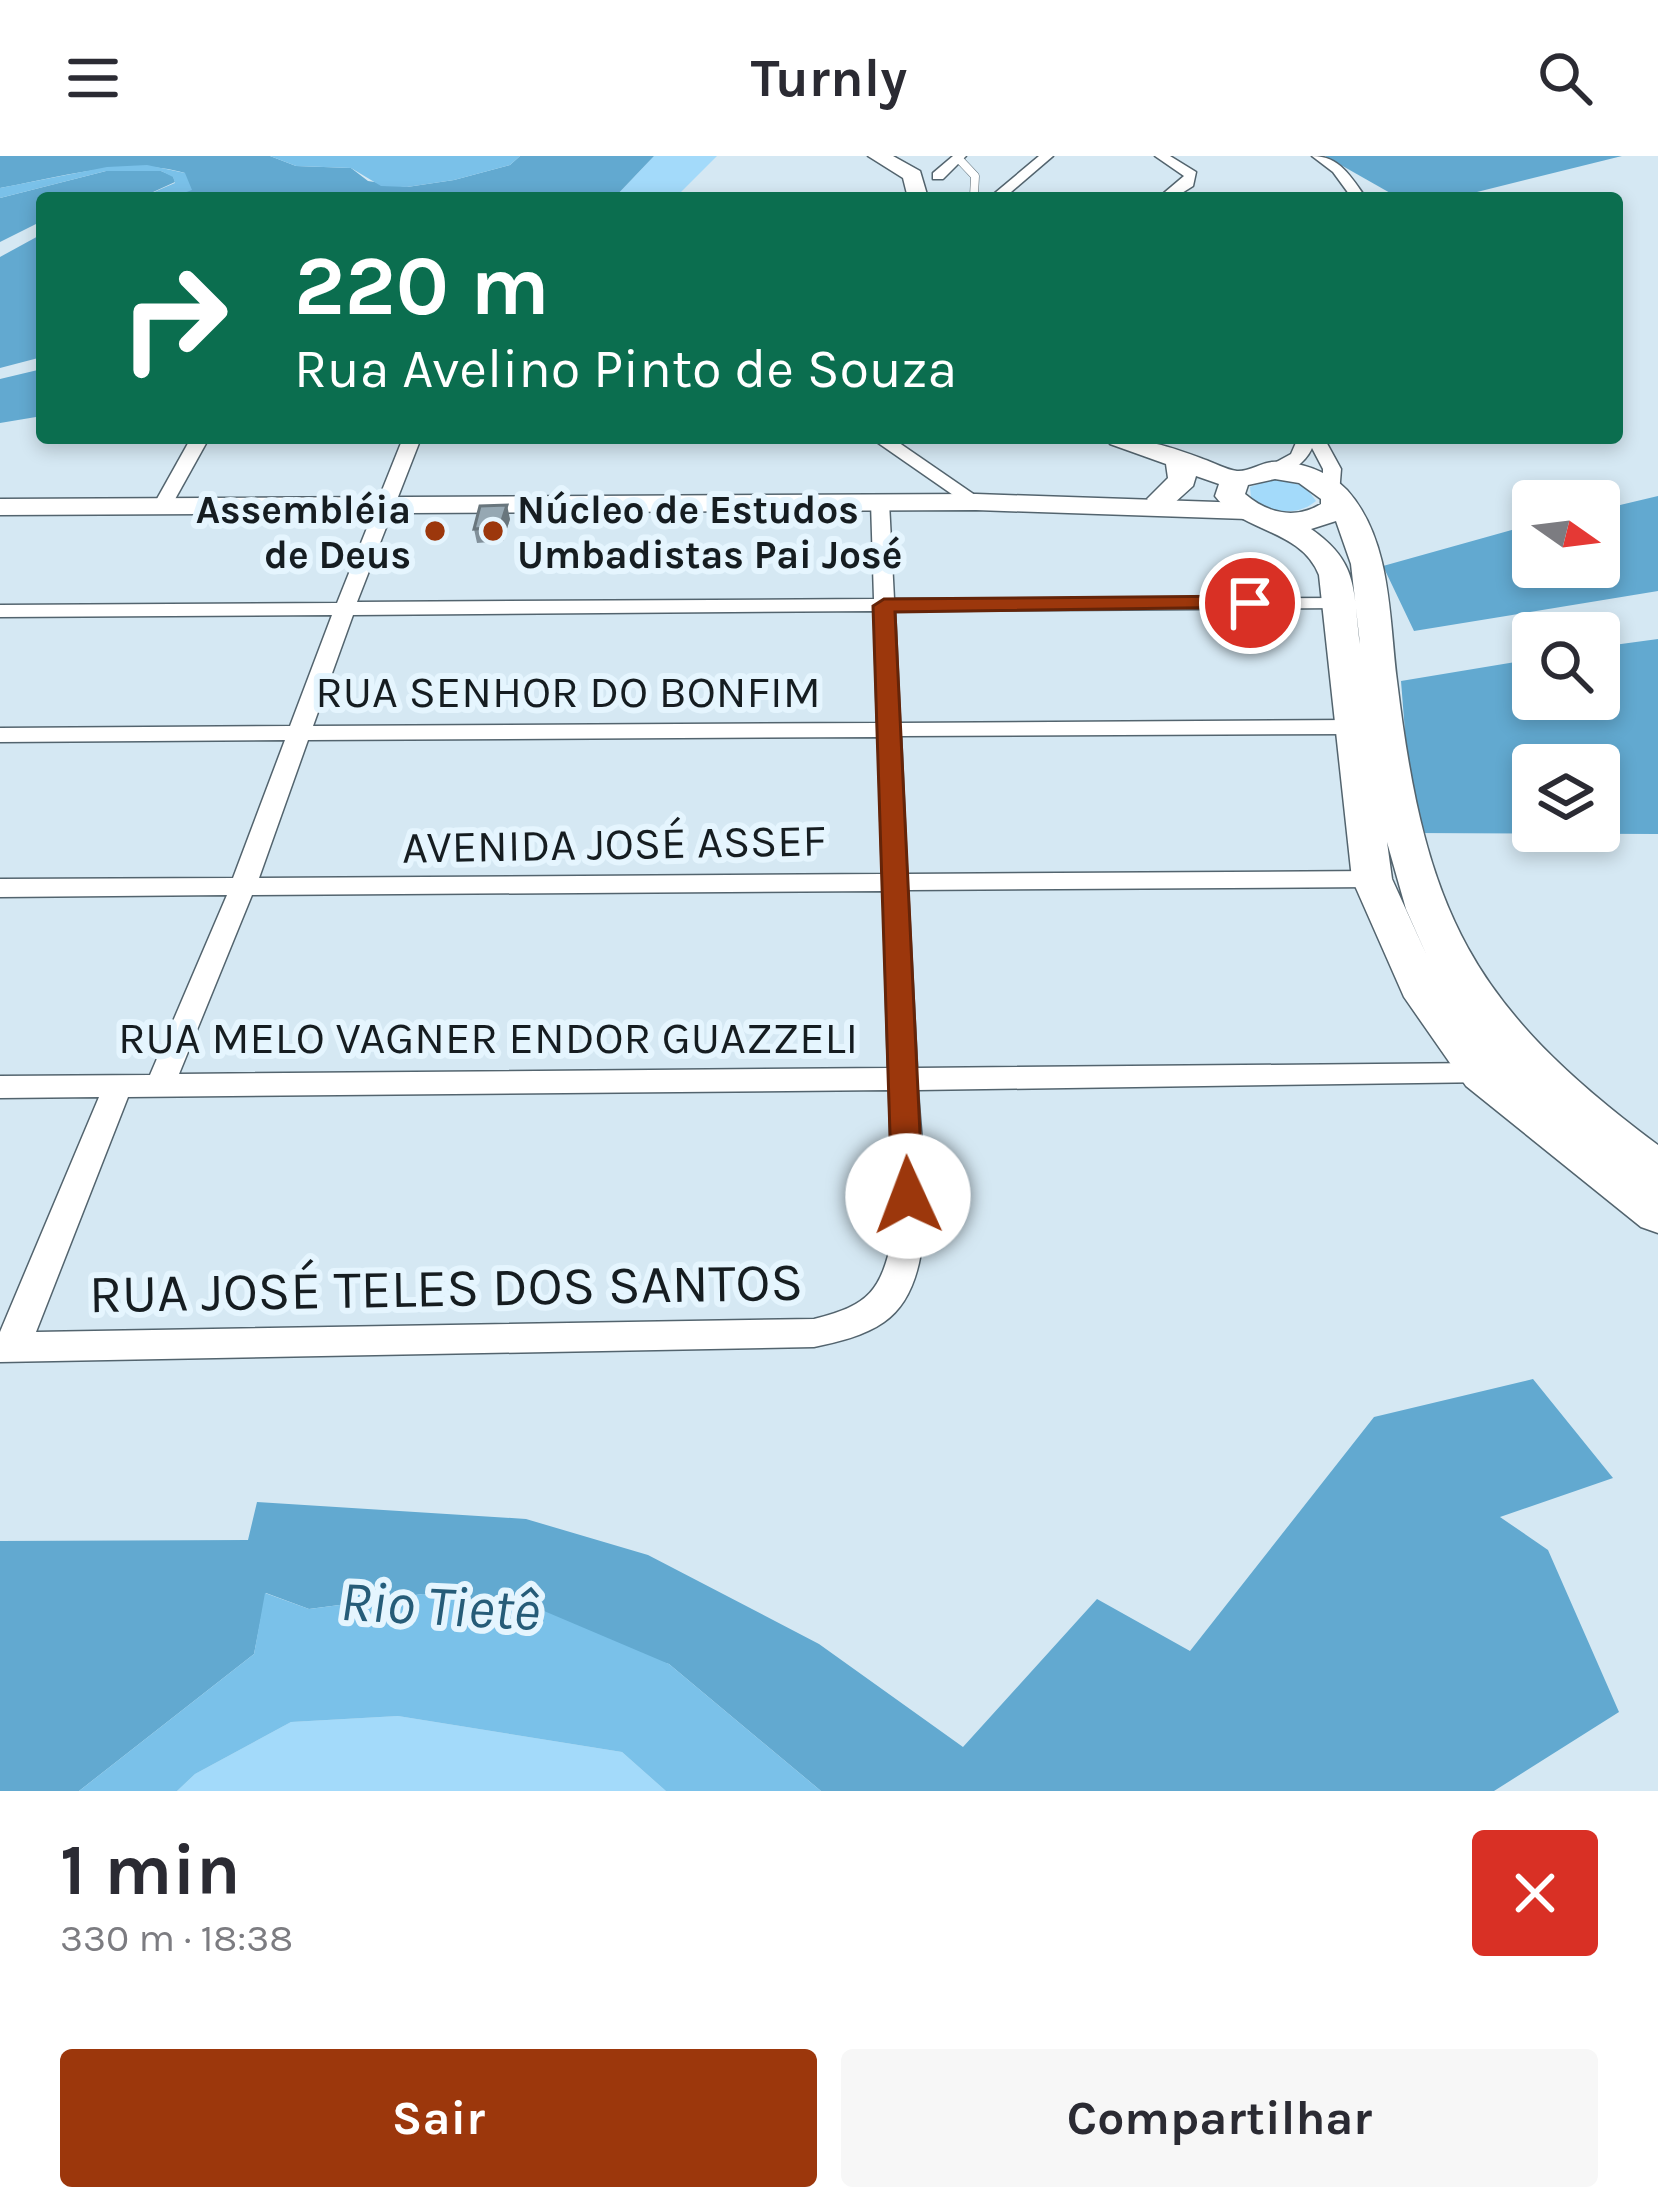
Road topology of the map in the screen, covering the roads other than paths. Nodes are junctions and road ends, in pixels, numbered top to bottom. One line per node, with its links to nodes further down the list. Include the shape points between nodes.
1 (878, 156): 8 (main road, via 913,175)
2 (914, 156): 7 (main road)
3 (1047, 156): 10 (street)
4 (1161, 156): 11 (street, via 1191,175)
5 (1318, 156): 12 (street)
6 (959, 157): 7 (street); 9 (lane, via 974,176)
7 (937, 187)
8 (916, 192)
9 (974, 192)
10 (1004, 192)
11 (1174, 192)
12 (1355, 192)
13 (197, 444): 27 (street)
14 (409, 444): 26 (street)
15 (889, 444): 23 (street)
16 (1307, 444): 19 (street)
17 (1315, 444): 20 (street, via 1332,469)
18 (1169, 448): 19 (main road); 21 (main road, via 1183,480); 25 (main road)
19 (1271, 470): 20 (main road, via 1308,476); 25 (main road)
20 (1335, 495): 25 (main road, via 1335,508 1314,520); 46 (main road, via 1363,542 1401,826 1417,893 1445,958 1518,1057)
21 (1162, 499): 24 (main road); 25 (main road)
22 (880, 502): 23 (main road); 26 (main road); 30 (street)
23 (976, 502): 24 (main road)
24 (1034, 502): 25 (main road)
25 (1248, 502): 29 (main road, via 1326,553)
26 (382, 504): 27 (main road); 31 (street)
27 (162, 506): 28 (main road)
28 (0, 507)
29 (1341, 602): 30 (street); 33 (main road)
30 (884, 606): 31 (street); 34 (street)
31 (344, 609): 32 (street); 36 (street)
32 (0, 611)
33 (1352, 727): 34 (street, RUA SENHOR DO BONFIM); 37 (main road)
34 (892, 730): 36 (street, RUA SENHOR DO BONFIM); 38 (street)
35 (0, 735): 36 (street, RUA SENHOR DO BONFIM)
36 (298, 735): 40 (street)
37 (1372, 879): 38 (street, AVENIDA JOSÉ ASSEF); 41 (main road, via 1425,997)
38 (895, 883): 40 (street, AVENIDA JOSÉ ASSEF); 42 (street)
39 (0, 888): 40 (street, AVENIDA JOSÉ ASSEF)
40 (242, 889): 43 (street)
41 (1482, 1074): 42 (street, RUA MELO VAGNER ENDOR GUAZZELI); 47 (main road)
42 (903, 1078): 43 (street, RUA MELO VAGNER ENDOR GUAZZELI); 48 (street, RUA JOSÉ TELES DOS SANTOS, via 909,1235 902,1277 886,1305 857,1323 814,1333)
43 (161, 1082): 44 (street, RUA MELO VAGNER ENDOR GUAZZELI)
44 (118, 1085): 45 (street, RUA MELO VAGNER ENDOR GUAZZELI); 48 (street)
45 (0, 1087)
46 (1658, 1172)
47 (1658, 1213)
48 (6, 1347)

